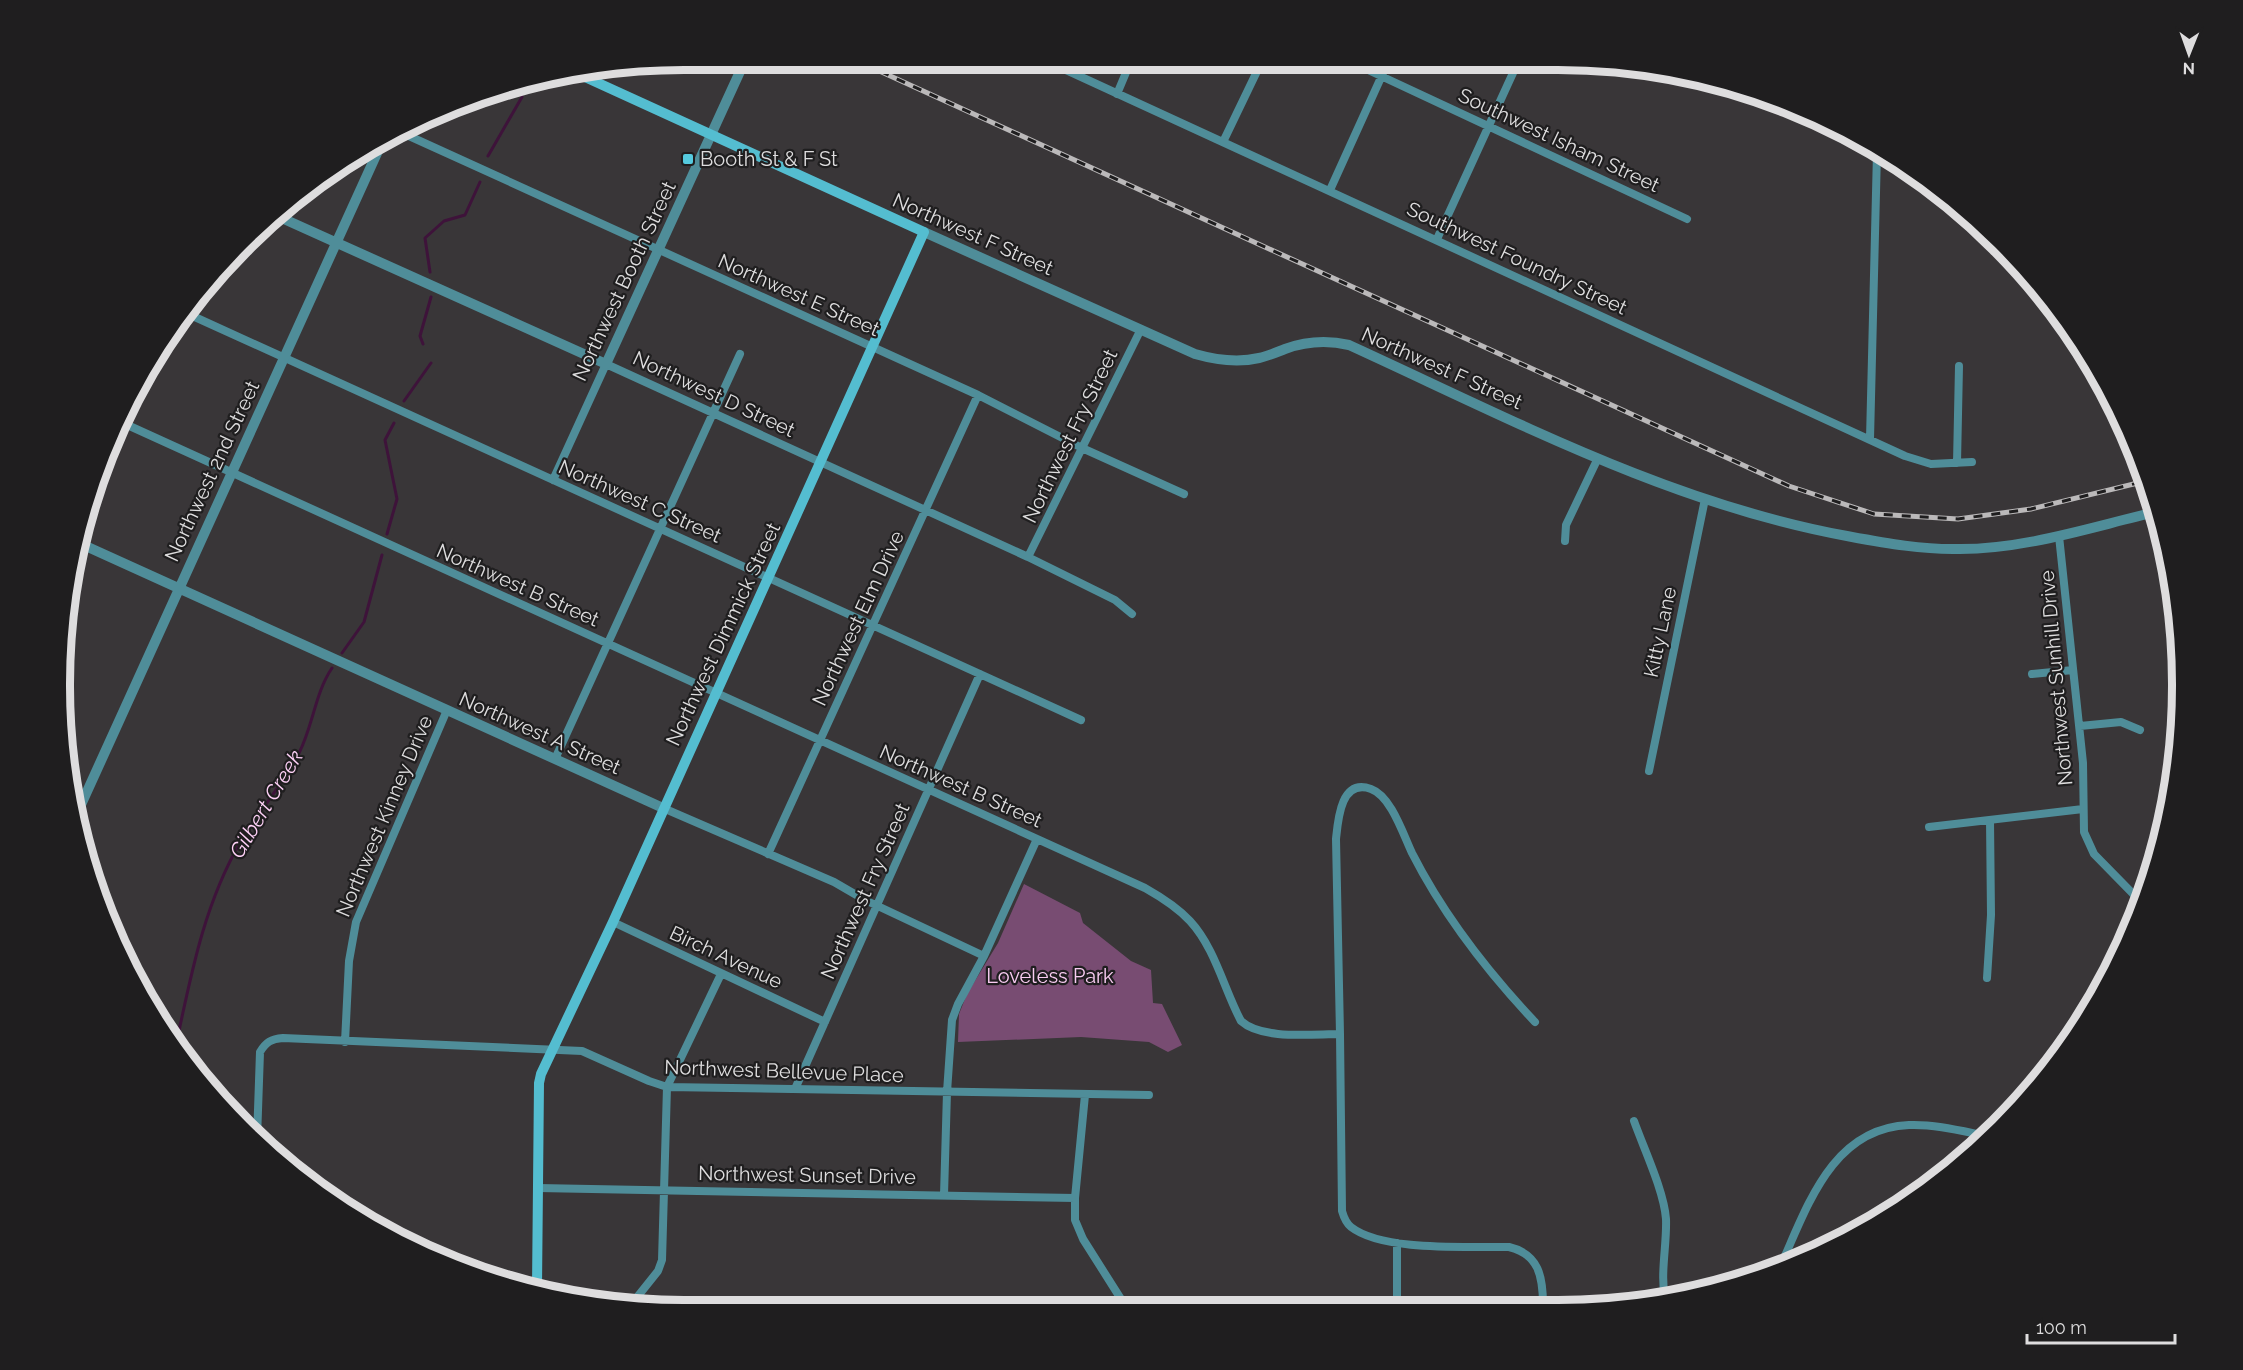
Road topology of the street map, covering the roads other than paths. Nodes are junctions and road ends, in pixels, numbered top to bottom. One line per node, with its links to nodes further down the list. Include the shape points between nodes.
1 (741, 70): 12 (street, Northwest Booth Street)
2 (1066, 70): 10 (street, Southwest Foundry Street)
3 (1127, 70): 10 (street)
4 (1258, 70): 14 (street)
5 (1368, 70): 8 (street, Southwest Isham Street)
6 (1384, 70): 8 (street)
7 (1514, 70): 11 (street)
8 (1381, 76): 11 (street, Southwest Isham Street); 17 (street)
9 (588, 78): 12 (main road, Northwest F Street)
10 (1117, 94): 14 (street, Southwest Foundry Street)
11 (1488, 126): 19 (street, Southwest Isham Street); 21 (street)
12 (711, 134): 20 (main road, Northwest F Street); 23 (street, Northwest Booth Street)
13 (409, 136): 23 (street, Northwest E Street)
14 (1223, 142): 17 (street, Southwest Foundry Street)
15 (377, 154): 22 (street, Northwest 2nd Street)
16 (1877, 161): 34 (street)
17 (1330, 190): 21 (street, Southwest Foundry Street)
18 (284, 219): 22 (street, Northwest D Street)
19 (1687, 219)
20 (924, 232): 25 (street, Northwest F Street); 26 (main road, Northwest Dimmick Street)
21 (1437, 239): 34 (street, Southwest Foundry Street)
22 (336, 243): 28 (street, Northwest 2nd Street); 29 (street, Northwest D Street)
23 (658, 250): 26 (street, Northwest E Street); 29 (street, Northwest Booth Street)
24 (193, 316): 28 (street, Northwest C Street)
25 (1141, 329): 35 (street, Northwest Fry Street); 36 (street, Northwest F Street, via 1195,354 1223,360 1260,358 1311,342 1349,345)
26 (871, 346): 31 (street, Northwest E Street); 38 (main road, Northwest Dimmick Street)
27 (740, 354): 32 (street)
28 (284, 358): 40 (street, Northwest 2nd Street); 41 (street, Northwest C Street)
29 (606, 364): 32 (street, Northwest D Street); 41 (street, Northwest Booth Street)
30 (1959, 366): 39 (street)
31 (978, 395): 35 (street, Northwest E Street); 44 (street, Northwest Elm Drive)
32 (713, 414): 38 (street, Northwest D Street); 46 (street)
33 (128, 425): 40 (street, Northwest B Street)
34 (1870, 439): 39 (street, Southwest Foundry Street, via 1921,462)
35 (1082, 448): 42 (street, Northwest E Street); 50 (street, Northwest Fry Street)
36 (1598, 458): 43 (street, Northwest F Street); 48 (street, via 1566,525)
37 (1972, 462): 39 (street, Southwest Foundry Street)
38 (821, 463): 44 (street, Northwest D Street); 51 (main road, Northwest Dimmick Street)
39 (1957, 463)
40 (231, 472): 52 (street, Northwest 2nd Street); 55 (street, Northwest B Street)
41 (553, 480): 46 (street, Northwest C Street)
42 (1184, 494)
43 (1705, 499): 47 (street, Northwest F Street, via 1799,526 1911,546 1983,548); 66 (street, Kitty Lane)
44 (925, 511): 50 (street, Northwest D Street); 54 (street, Northwest Elm Drive)
45 (2148, 514): 47 (street, Northwest F Street)
46 (660, 529): 51 (street, Northwest C Street); 55 (street)
47 (2059, 536): 56 (street, Northwest Sunhill Drive)
48 (1565, 542)
49 (86, 546): 52 (street, Northwest A Street)
50 (1028, 557): 53 (street, Northwest D Street, via 1115,600)
51 (768, 578): 54 (street, Northwest C Street); 59 (main road, Northwest Dimmick Street)
52 (178, 588): 60 (street, Northwest A Street); 68 (street, Northwest 2nd Street)
53 (1132, 614)
54 (873, 626): 58 (street, Northwest C Street); 64 (street, Northwest Elm Drive)
55 (608, 644): 59 (street, Northwest B Street); 65 (street)
56 (2073, 670): 57 (street); 62 (street, Northwest Sunhill Drive)
57 (2032, 674)
58 (980, 675): 61 (street, Northwest C Street); 67 (street, Northwest Fry Street)
59 (714, 694): 64 (street, Northwest B Street); 69 (main road, Northwest Dimmick Street)
60 (447, 710): 65 (street, Northwest A Street); 84 (street, Northwest Kinney Drive, via 356,922 349,961)
61 (1081, 720)
62 (2080, 726): 63 (street, via 2121,722); 70 (street, Northwest Sunhill Drive)
63 (2140, 730)
64 (820, 740): 67 (street, Northwest B Street); 74 (street, Northwest Elm Drive)
65 (555, 759): 69 (street, Northwest A Street)
66 (1649, 771)
67 (928, 790): 73 (street, Northwest B Street); 76 (street, Northwest Fry Street)
68 (82, 803)
69 (663, 808): 74 (street, Northwest A Street); 77 (main road, Northwest Dimmick Street)
70 (2083, 809): 71 (street); 75 (street, Northwest Sunhill Drive, via 2084,832 2094,854)
71 (1990, 820): 72 (street); 80 (street)
72 (1929, 827)
73 (1037, 839): 78 (street); 83 (street, Northwest B Street, via 1145,888 1181,912 1199,933 1241,1021 1248,1027 1279,1033)
74 (768, 854): 76 (street, Northwest A Street, via 834,882)
75 (2135, 896)
76 (876, 906): 78 (street, Northwest A Street); 81 (street, Northwest Fry Street)
77 (613, 922): 79 (street, Birch Avenue); 85 (main road, Northwest Dimmick Street)
78 (984, 956): 88 (street, via 952,1020)
79 (721, 974): 81 (street, Birch Avenue); 86 (street)
80 (1987, 978)
81 (825, 1022): 87 (street, Northwest Fry Street)
82 (1535, 1022): 83 (street, via 1496,981 1445,911 1385,798 1362,787 1347,794 1343,802 1336,839)
83 (1340, 1034): 98 (street, via 1342,1211 1345,1221 1360,1232)
84 (345, 1042): 85 (street, Northwest Bellevue Place); 92 (street, Northwest Bellevue Place, via 273,1039 263,1048 259,1062)
85 (553, 1050): 86 (street, Northwest Bellevue Place, via 582,1051); 94 (main road, Northwest Dimmick Street, via 539,1083)
86 (668, 1087): 87 (street, Northwest Bellevue Place); 95 (street)
87 (795, 1089): 88 (street, Northwest Bellevue Place)
88 (947, 1092): 89 (street, Northwest Bellevue Place); 96 (street)
89 (1085, 1095): 90 (street, Northwest Bellevue Place); 97 (street)
90 (1149, 1095)
91 (1634, 1121): 101 (street, via 1664,1207)
92 (258, 1127)
93 (1977, 1135): 99 (street, via 1909,1125 1881,1131 1855,1143 1818,1184)
94 (538, 1188): 95 (street, Northwest Sunset Drive); 100 (main road, Northwest Dimmick Street)
95 (664, 1189): 96 (street, Northwest Sunset Drive); 102 (street, via 661,1266)
96 (944, 1195): 97 (street, Northwest Sunset Drive)
97 (1075, 1198): 103 (street, via 1078,1230)
98 (1397, 1243): 104 (street); 105 (street, via 1518,1249 1527,1254 1538,1270)
99 (1785, 1256)
100 (537, 1282)
101 (1664, 1290)
102 (637, 1297)
103 (1122, 1300)
104 (1397, 1300)
105 (1543, 1300)

